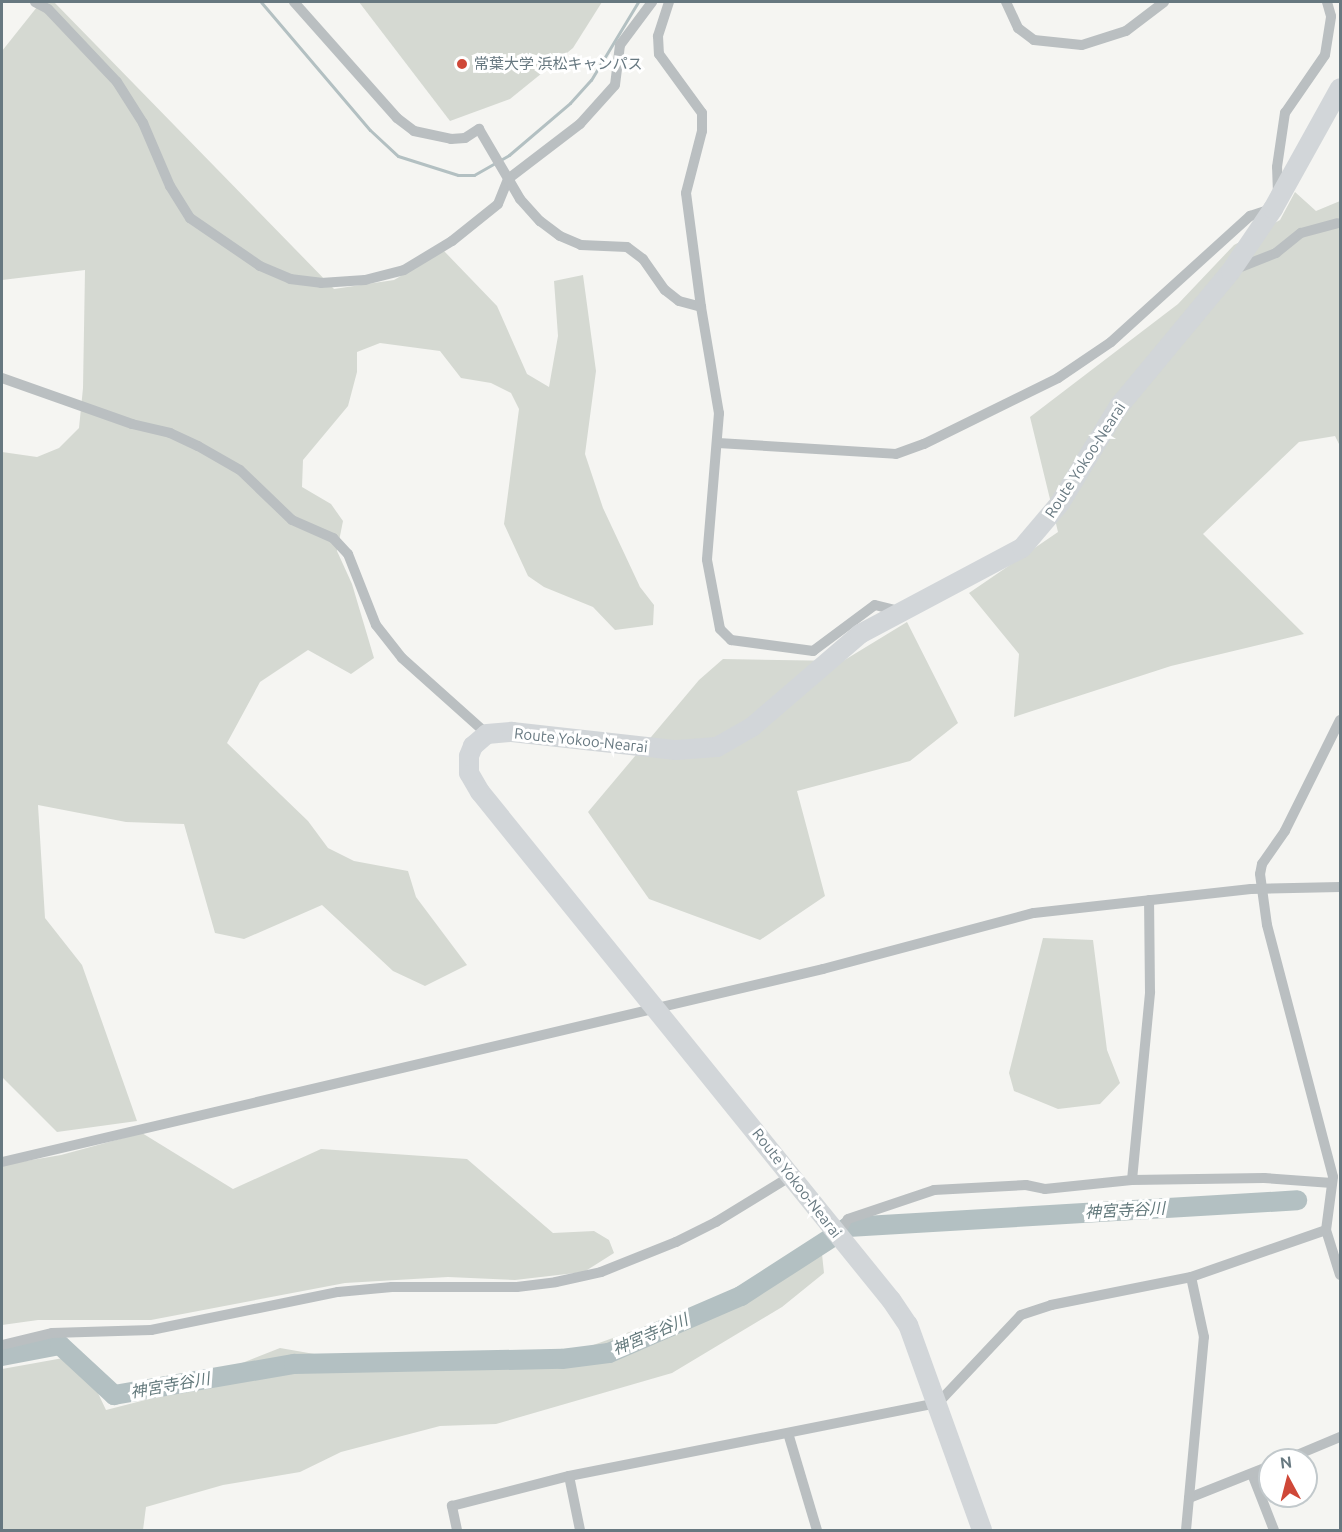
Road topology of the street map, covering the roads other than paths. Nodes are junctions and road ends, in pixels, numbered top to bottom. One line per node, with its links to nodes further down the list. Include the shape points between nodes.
1 (34, 2): 9 (street, via 48,9 117,82 143,123 170,186 190,218 260,266 290,279 337,283 404,270 452,240 498,204)
2 (294, 2): 9 (street, via 397,118 414,131 451,139 465,138 479,129)
3 (652, 2): 9 (street, via 620,45 615,85 580,124)
4 (669, 2): 13 (street, via 658,36 659,54 702,113 702,131 686,193)
5 (1006, 2): 6 (street, via 1018,28 1034,40 1082,45 1126,31)
6 (1164, 2)
7 (1327, 2): 10 (street, via 1331,16 1325,55 1286,113)
8 (1341, 88): 10 (main road, Route Yokoo-Nearai)
9 (508, 179): 13 (street, via 520,199 560,236 581,245 627,248 643,259 665,290 679,301)
10 (1276, 203): 12 (main road, Route Yokoo-Nearai); 15 (street, via 1250,216 1111,342 1058,378 924,444 896,454)
11 (1338, 223): 12 (street, via 1301,233 1276,253)
12 (1231, 271): 16 (main road, Route Yokoo-Nearai, via 1119,406 1060,503 1022,548 983,572)
13 (701, 307): 15 (street, via 719,413)
14 (2, 378): 18 (street, via 132,424 170,433 198,446 240,470 292,520 333,538 348,554 376,625 402,658)
15 (718, 442): 16 (street, via 707,560 720,629 730,640 813,651 875,605)
16 (899, 612): 18 (main road, Route Yokoo-Nearai, via 835,652 752,727 717,747 676,750 512,732)
17 (1341, 720): 20 (street, via 1285,831 1262,864)
18 (487, 734): 22 (main road, Route Yokoo-Nearai, via 473,746 469,756 469,773 480,792)
19 (1341, 886): 20 (street)
20 (1261, 888): 21 (street); 26 (street)
21 (1149, 900): 22 (street, via 1034,913 823,969); 25 (street, via 1150,992)
22 (656, 1006): 23 (street); 24 (main road, Route Yokoo-Nearai)
23 (2, 1162)
24 (791, 1176): 30 (main road, Route Yokoo-Nearai); 33 (street, via 676,1242 601,1272 567,1280 518,1287 392,1287 338,1292 151,1330 52,1333)
25 (1132, 1180): 26 (street, via 1264,1178); 30 (street, via 1045,1189 1026,1185 934,1190 848,1219)
26 (1332, 1183): 27 (street)
27 (1329, 1209): 28 (street); 29 (street)
28 (1341, 1210)
29 (1326, 1230): 31 (street); 32 (street)
30 (839, 1236): 34 (main road, Route Yokoo-Nearai, via 908,1325)
31 (1341, 1275)
32 (1191, 1277): 34 (street, via 1050,1305 1021,1316); 41 (street, via 1204,1337)
33 (2, 1345)
34 (938, 1403): 35 (street); 45 (main road, Route Yokoo-Nearai)
35 (788, 1433): 40 (street); 44 (street)
36 (1341, 1437): 37 (street)
37 (1314, 1448)
38 (1258, 1471): 39 (street)
39 (1252, 1474): 41 (street); 47 (street)
40 (569, 1476): 42 (street, via 452,1506); 43 (street)
41 (1189, 1498): 46 (street)
42 (457, 1530)
43 (580, 1530)
44 (817, 1530)
45 (982, 1530)
46 (1186, 1530)
47 (1274, 1530)

